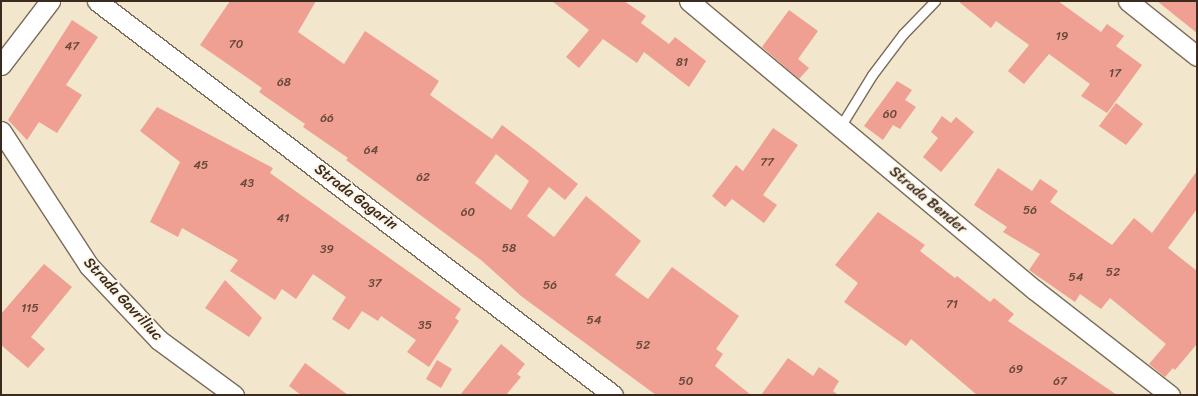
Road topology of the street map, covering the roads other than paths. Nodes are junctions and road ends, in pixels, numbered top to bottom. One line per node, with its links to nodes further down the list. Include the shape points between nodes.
1 (50, 1): 7 (street)
2 (97, 1): 11 (street, Strada Gagarin)
3 (689, 1): 8 (street, Strada Bender)
4 (935, 1): 8 (lane, via 893,47)
5 (1128, 1): 6 (street)
6 (1197, 56)
7 (1, 65)
8 (840, 127): 12 (street, Strada Bender, via 1035,290)
9 (1, 131): 10 (street, Strada Gavriliuc, via 89,266 159,340)
10 (234, 395)
11 (613, 395)
12 (1170, 395)

